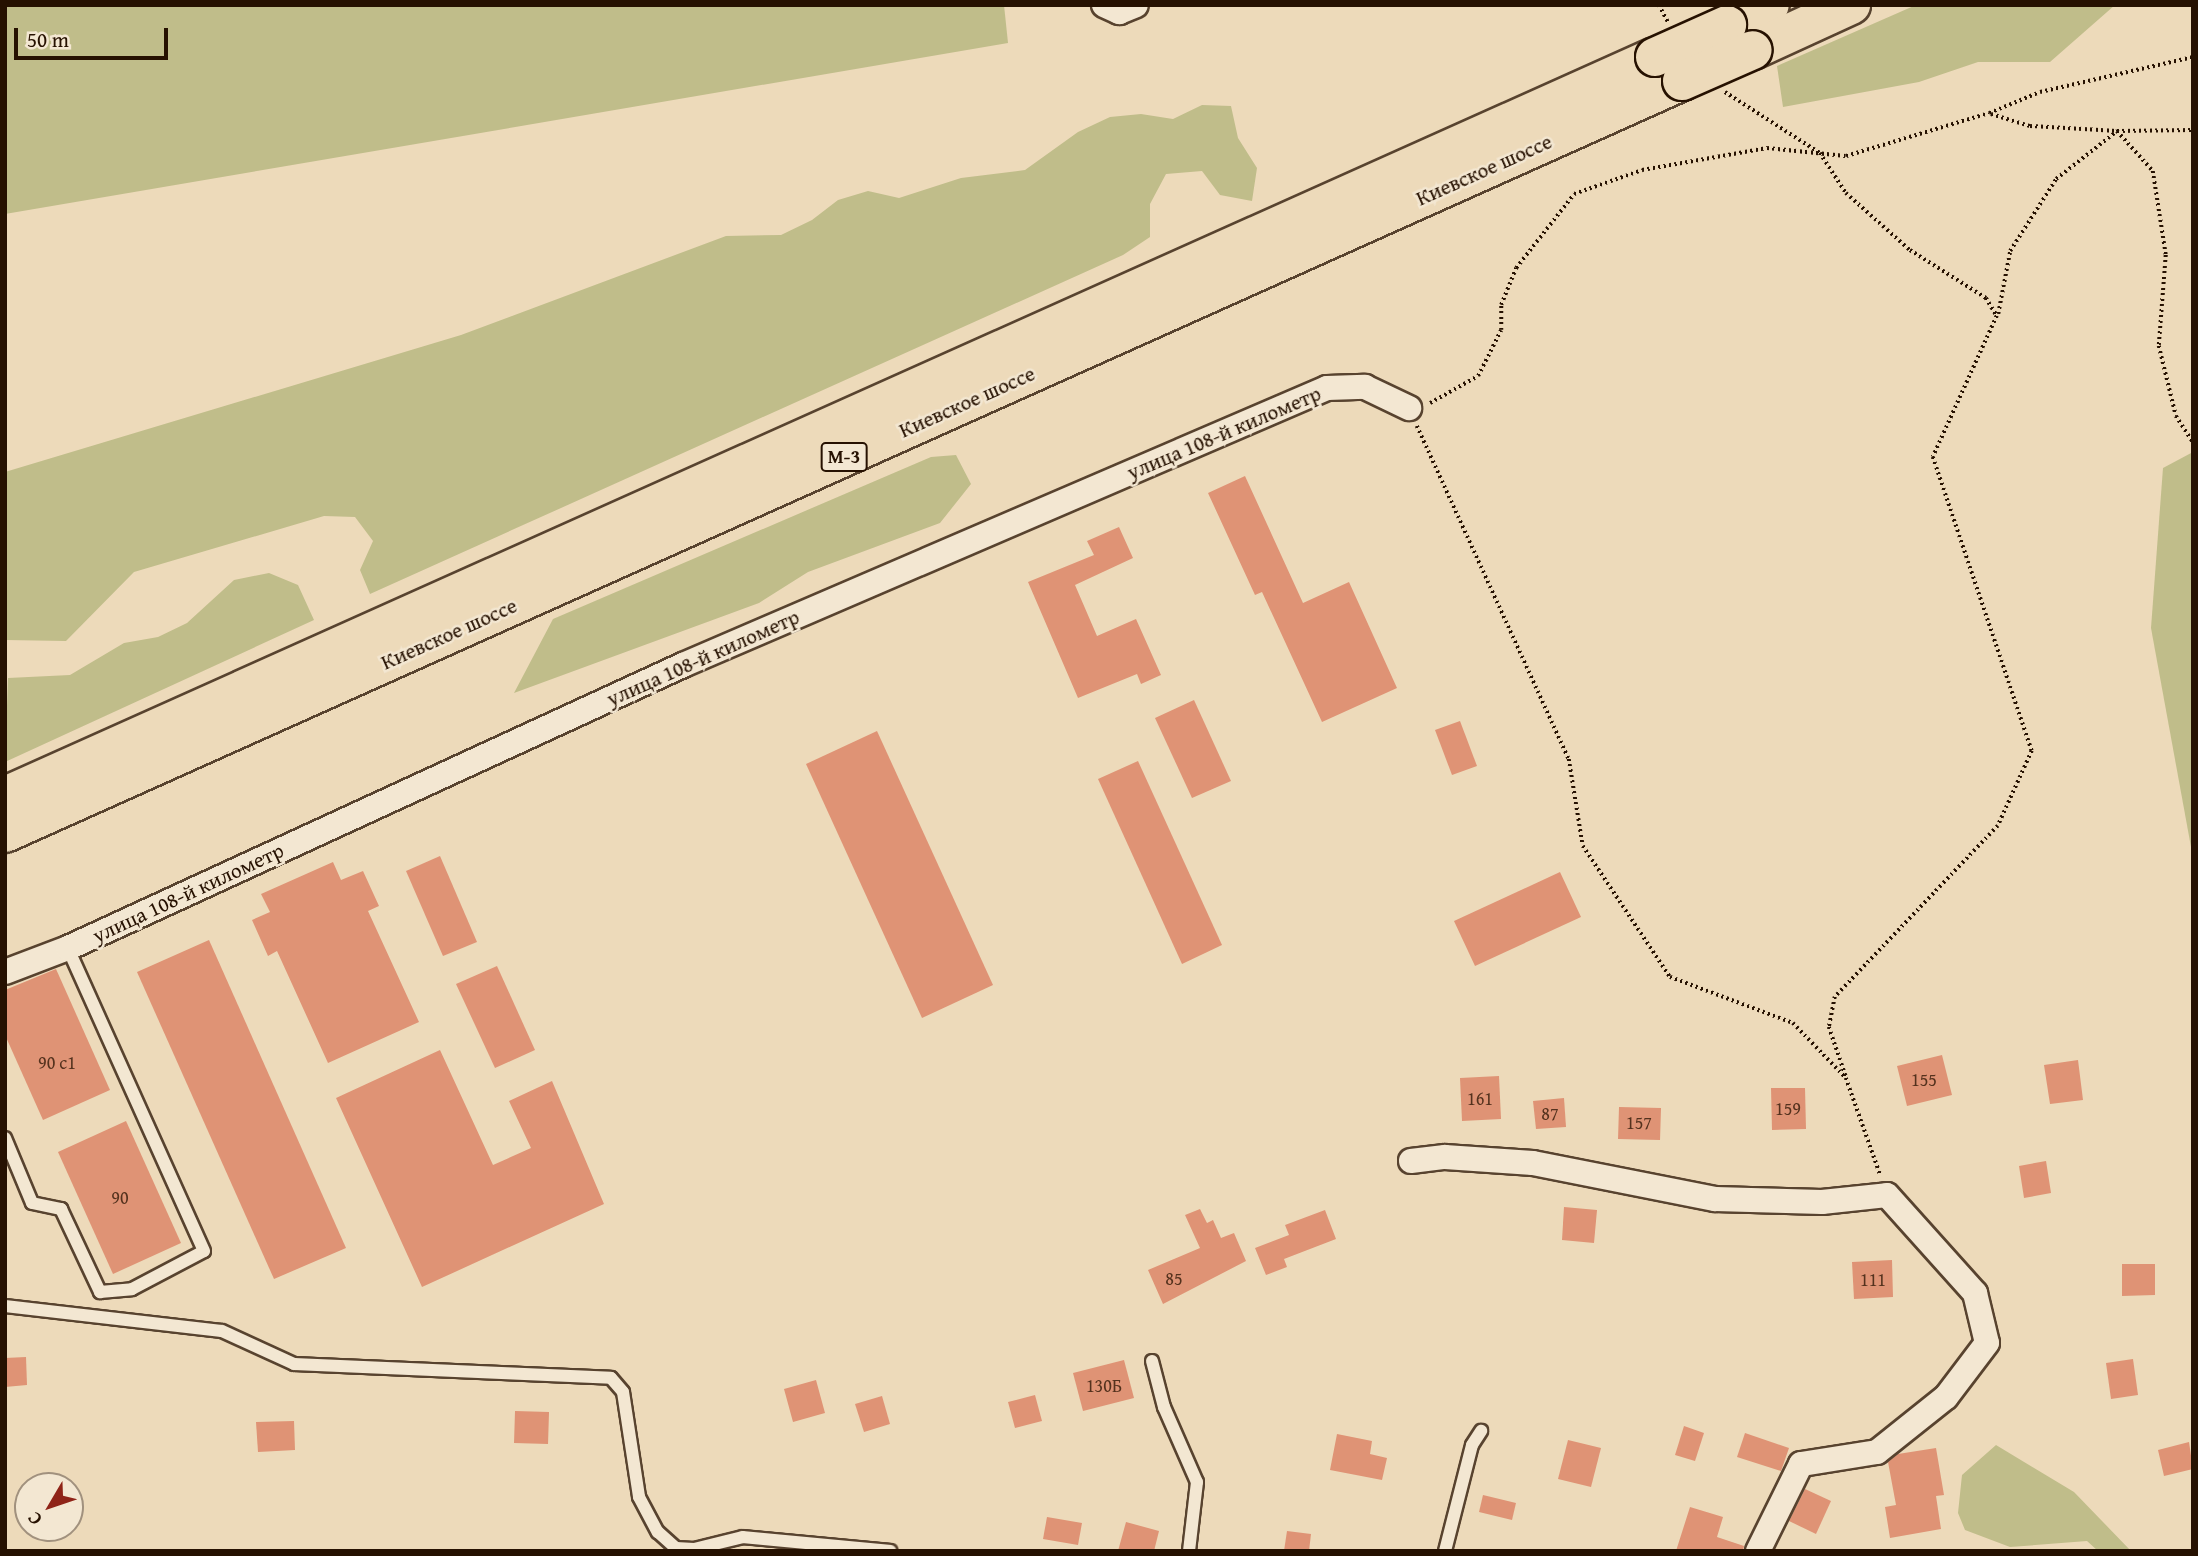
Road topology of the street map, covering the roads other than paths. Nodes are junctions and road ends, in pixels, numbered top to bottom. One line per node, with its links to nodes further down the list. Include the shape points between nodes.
1 (1104, 5): 2 (street, via 1119,12)
2 (1136, 5)
3 (1770, 5): 5 (highway, Киевское шоссе / М-3)
4 (1851, 5): 5 (highway, Киевское шоссе / М-3)
5 (1740, 37): 6 (highway, Киевское шоссе / М-3, bridge)
6 (1668, 69): 8 (highway, Киевское шоссе / М-3); 9 (highway, Киевское шоссе / М-3)
7 (1409, 408): 10 (street, улица 108-й километр, via 1365,387 1327,388 683,665)
8 (5, 796)
9 (5, 832)
10 (68, 948): 11 (street, улица 108-й километр); 12 (lane, via 204,1251 132,1289 100,1292 61,1209 32,1203)
11 (5, 972)
12 (5, 1138)
13 (1411, 1161): 21 (street, via 1445,1157 1532,1163 1715,1199 1822,1202 1888,1195 1976,1293 1987,1343 1945,1396 1877,1452 1801,1464)
14 (5, 1306): 17 (lane, via 222,1331 294,1364 611,1378 624,1392 639,1497 658,1532 676,1548)
15 (1152, 1361): 19 (lane, via 1164,1407 1198,1482)
16 (1481, 1431): 20 (lane, via 1472,1445)
17 (691, 1550): 18 (lane, via 743,1537)
18 (890, 1551)
19 (1189, 1551)
20 (1445, 1551)
21 (1759, 1551)

